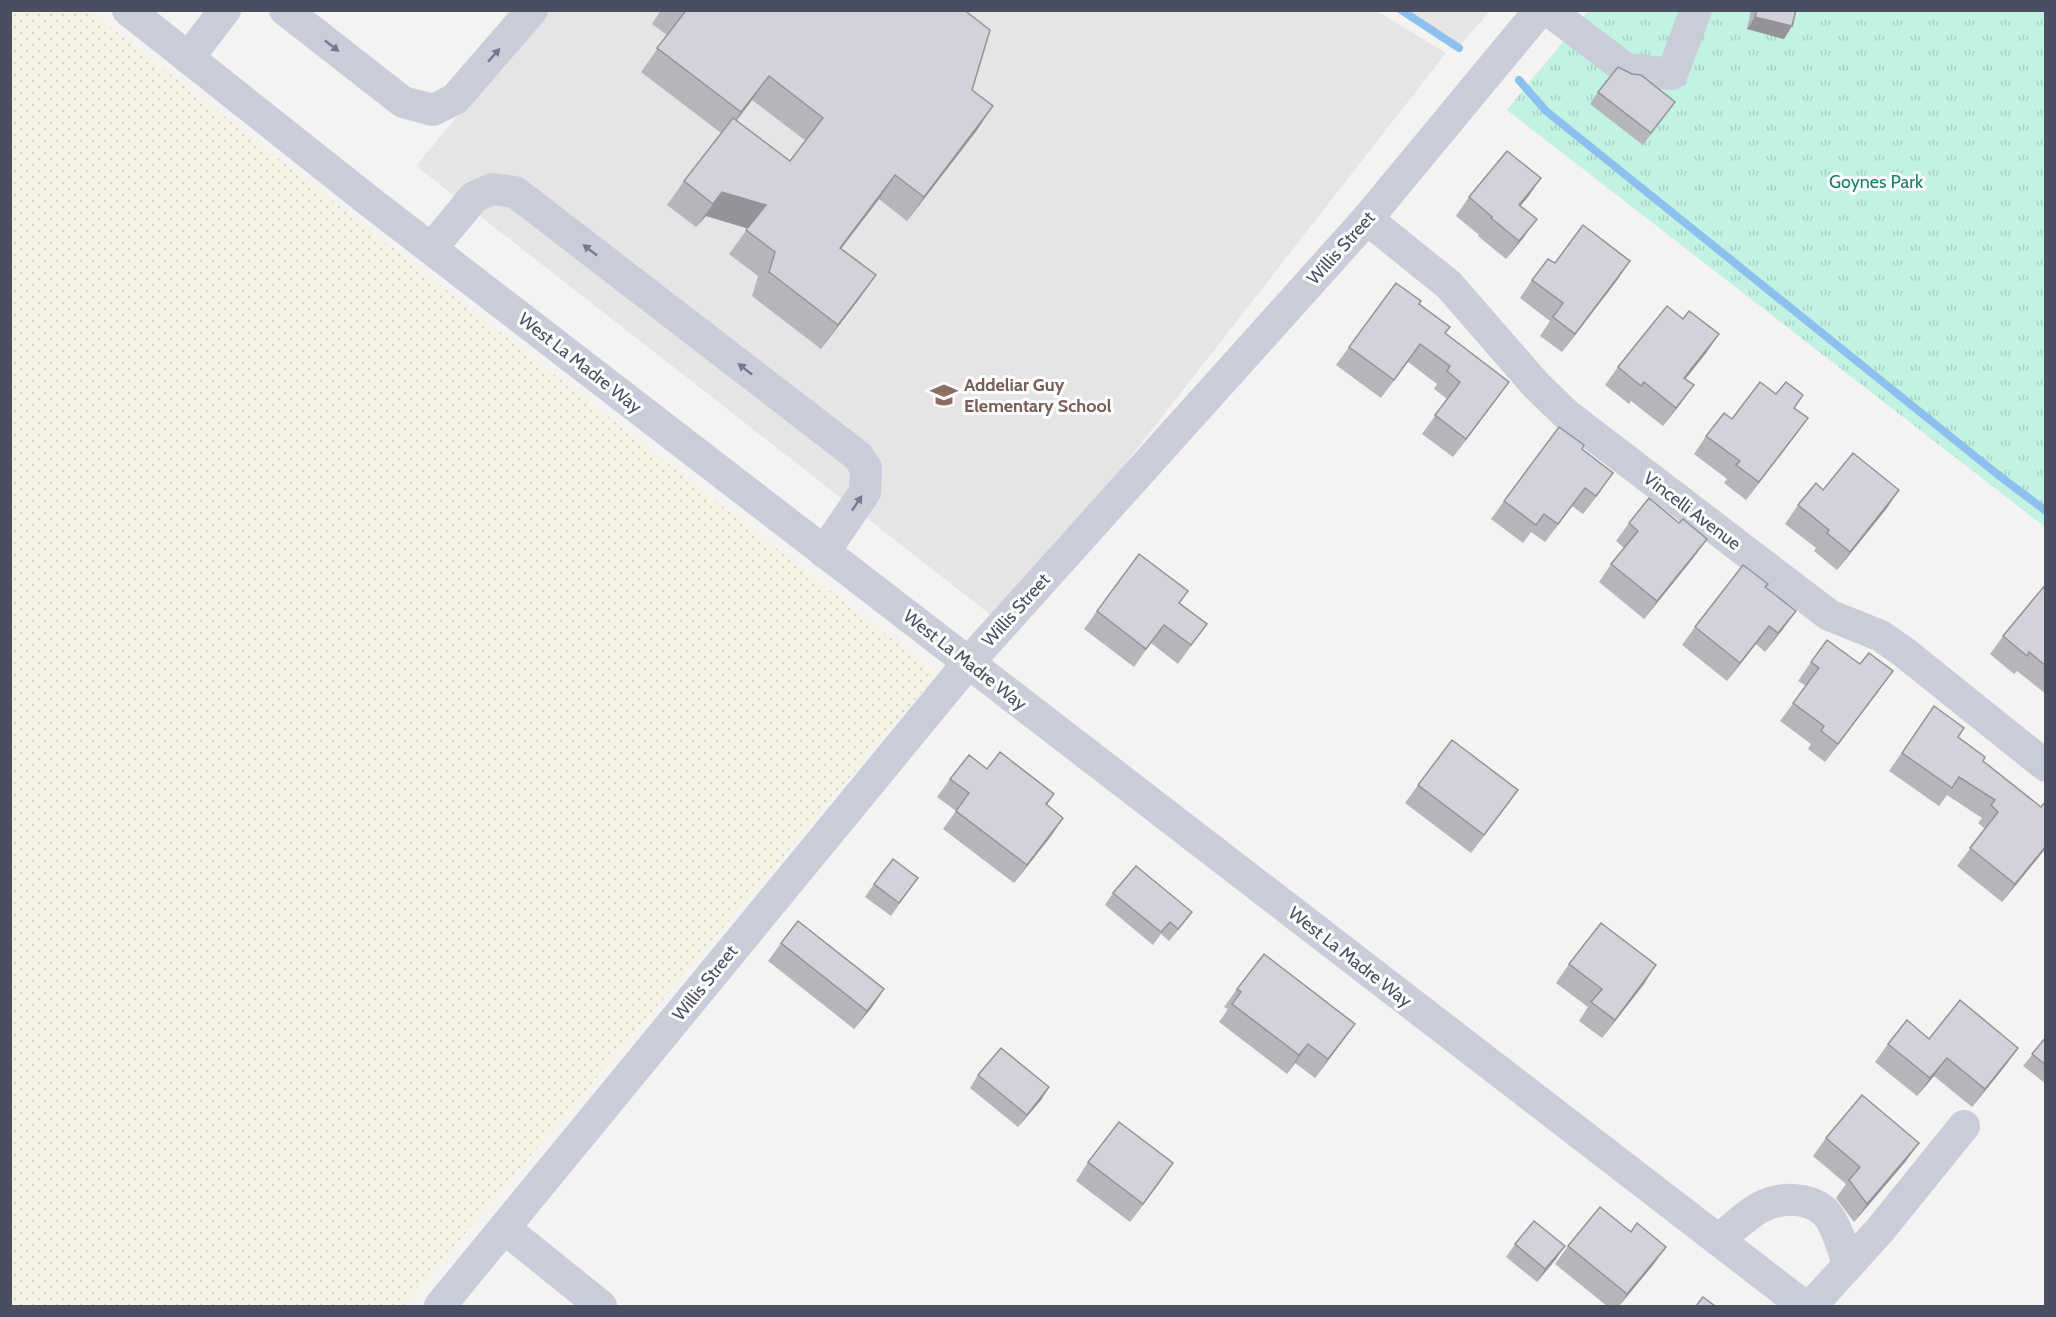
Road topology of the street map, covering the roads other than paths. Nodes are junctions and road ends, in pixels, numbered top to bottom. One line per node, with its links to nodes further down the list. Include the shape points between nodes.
1 (129, 10): 8 (street, West La Madre Way)
2 (225, 10): 8 (street)
3 (285, 10): 4 (street, one-way to 4, via 403,102 433,110 455,99)
4 (532, 10)
5 (1540, 10): 9 (street, Willis Street)
6 (1548, 10): 7 (street, via 1626,69 1672,74)
7 (1696, 10)
8 (188, 58): 10 (street, West La Madre Way)
9 (1367, 219): 12 (street, Willis Street); 13 (street, Vincelli Avenue, via 1449,285 1567,415 1828,615 1881,636 1905,652)
10 (431, 249): 11 (street, West La Madre Way); 11 (street, one-way to 10, via 865,492 866,468 840,442 515,192 492,189 474,197)
11 (824, 552): 12 (street, West La Madre Way)
12 (969, 663): 15 (street, Willis Street); 16 (street, West La Madre Way)
13 (2046, 766)
14 (1964, 1126): 17 (street)
15 (504, 1228): 18 (street, Willis Street); 19 (street)
16 (1718, 1240): 17 (street, via 1759,1208 1783,1199 1806,1202 1826,1213); 20 (street, West La Madre Way)
17 (1848, 1264): 21 (street)
18 (440, 1306)
19 (601, 1306)
20 (1804, 1306)
21 (1811, 1306)

